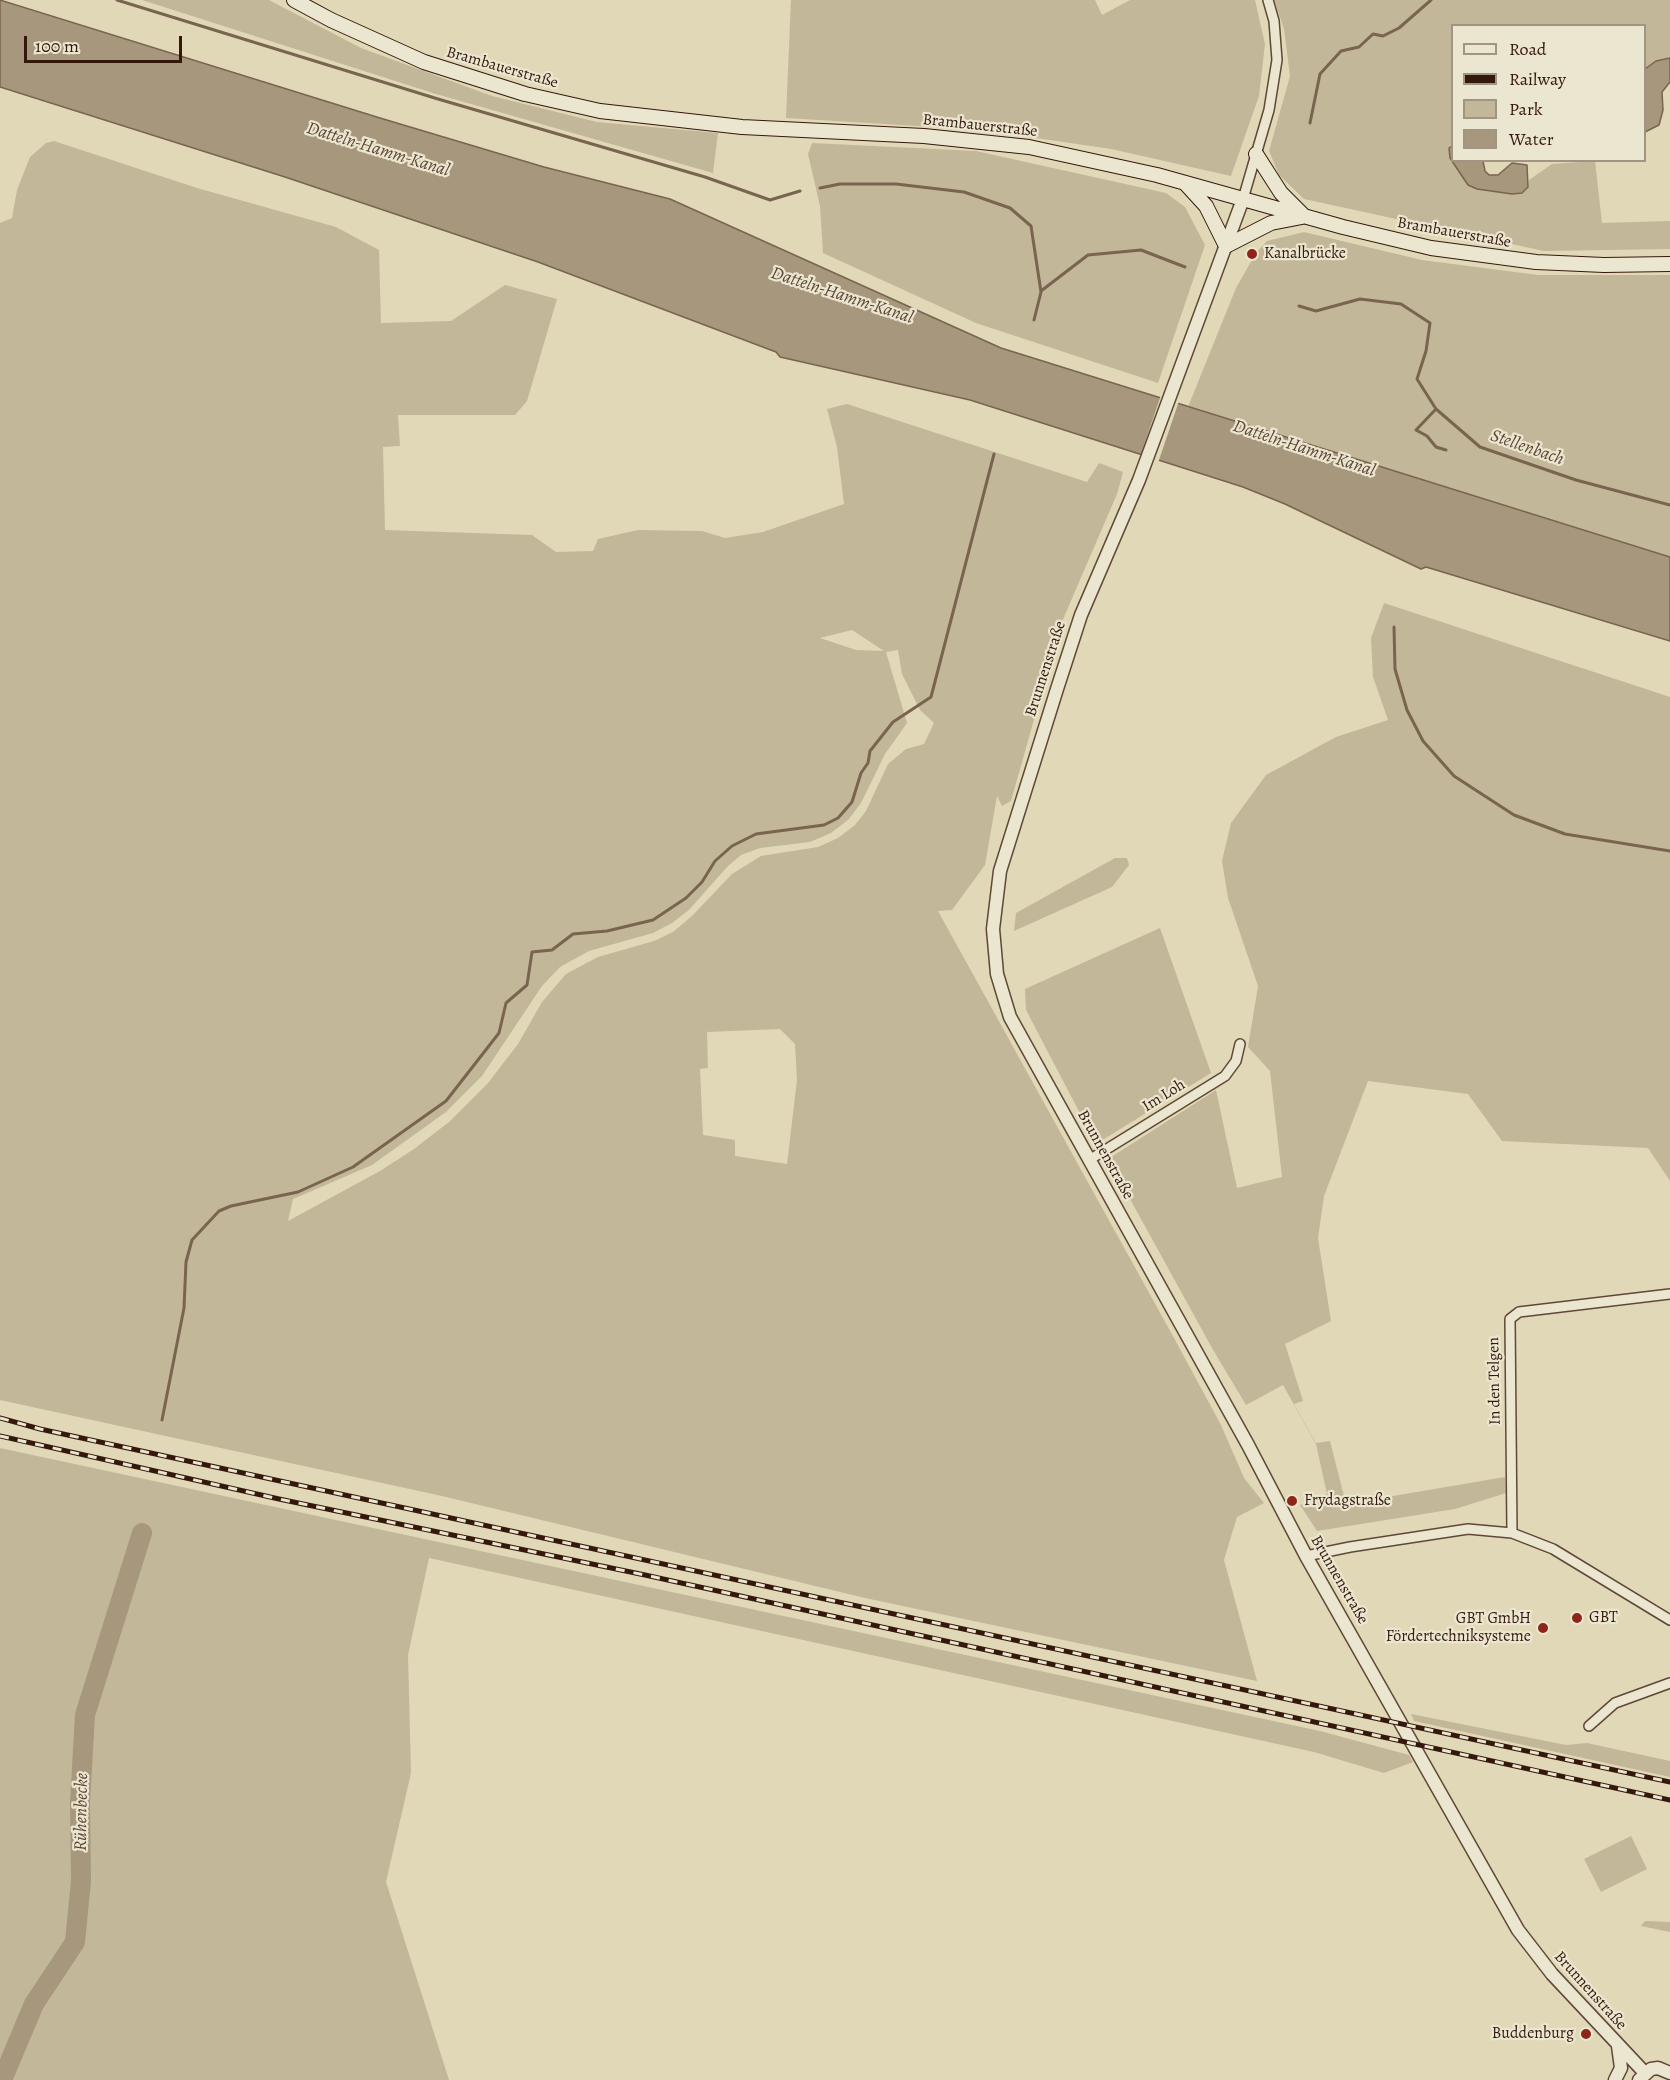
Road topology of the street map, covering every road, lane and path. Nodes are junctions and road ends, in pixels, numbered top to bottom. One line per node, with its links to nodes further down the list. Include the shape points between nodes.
1 (294, 0): 4 (main road, Brambauerstraße, via 424,62 515,91 590,109 742,127 983,141 1090,159)
2 (1268, 0): 3 (street, via 1277,60 1269,110)
3 (1256, 154): 5 (street); 6 (main road, via 1281,193)
4 (1185, 183): 5 (main road, Brambauerstraße); 7 (main road, via 1206,206)
5 (1243, 199): 6 (main road, Brambauerstraße); 7 (street, Brunnenstraße)
6 (1304, 216): 7 (main road, via 1271,223); 8 (main road, Brambauerstraße, via 1481,257 1604,265)
7 (1226, 246): 10 (street, Brunnenstraße, via 1139,480 1081,615 1007,846 994,910 993,942 1005,1006)
8 (1670, 264)
9 (1240, 1044): 10 (street, Im Loh, via 1236,1060 1225,1076)
10 (1089, 1160): 13 (street, Brunnenstraße)
11 (1670, 1294): 12 (street, In den Telgen, via 1519,1312 1510,1319)
12 (1512, 1533): 13 (street, via 1468,1529); 14 (street, via 1553,1549)
13 (1306, 1556): 17 (street, Brunnenstraße, via 1518,1930 1544,1965)
14 (1670, 1620)
15 (1670, 1683): 16 (street, via 1615,1703)
16 (1589, 1726)
17 (1617, 2045): 19 (street, Brunnenstraße); 20 (street, Brunnenstraße, via 1620,2068)
18 (1670, 2073): 19 (street, Brunnenstraße, via 1658,2068)
19 (1642, 2076)
20 (1616, 2080)

